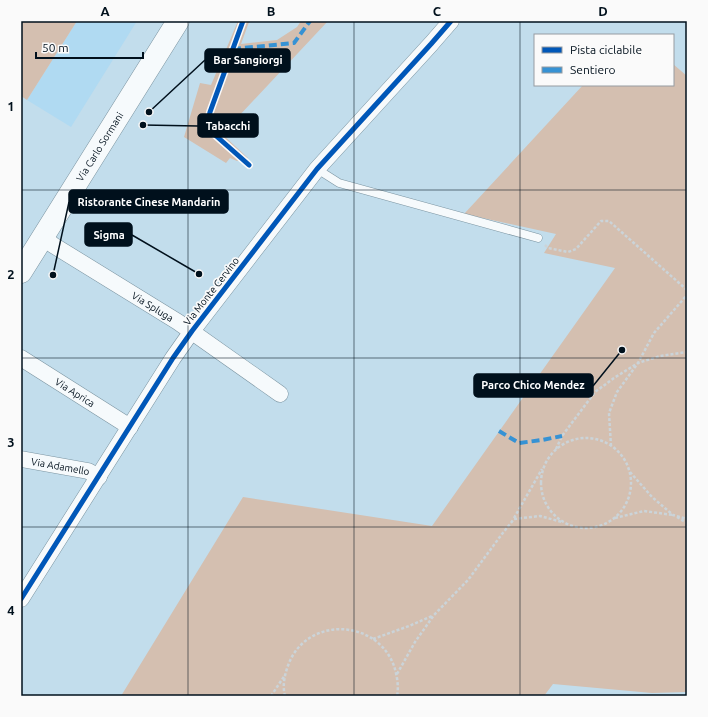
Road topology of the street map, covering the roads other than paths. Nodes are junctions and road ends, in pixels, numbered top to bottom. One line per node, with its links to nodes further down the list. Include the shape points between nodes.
1 (178, 21): 4 (main road, Via Carlo Sormani)
2 (451, 21): 3 (street, Via Monte Cervino)
3 (317, 169): 5 (lane, via 339,183); 7 (street, Via Monte Cervino)
4 (42, 237): 6 (main road, Via Carlo Sormani); 7 (street, Via Spluga)
5 (538, 238)
6 (21, 272)
7 (192, 331): 9 (street, Via Spluga); 10 (street, Via Monte Cervino)
8 (21, 358): 10 (street, Via Aprica)
9 (280, 394)
10 (130, 426): 12 (street, Via Monte Cervino)
11 (21, 459): 12 (street, Via Adamello, via 88,471)
12 (99, 477): 13 (street, Via Monte Cervino)
13 (21, 599)

